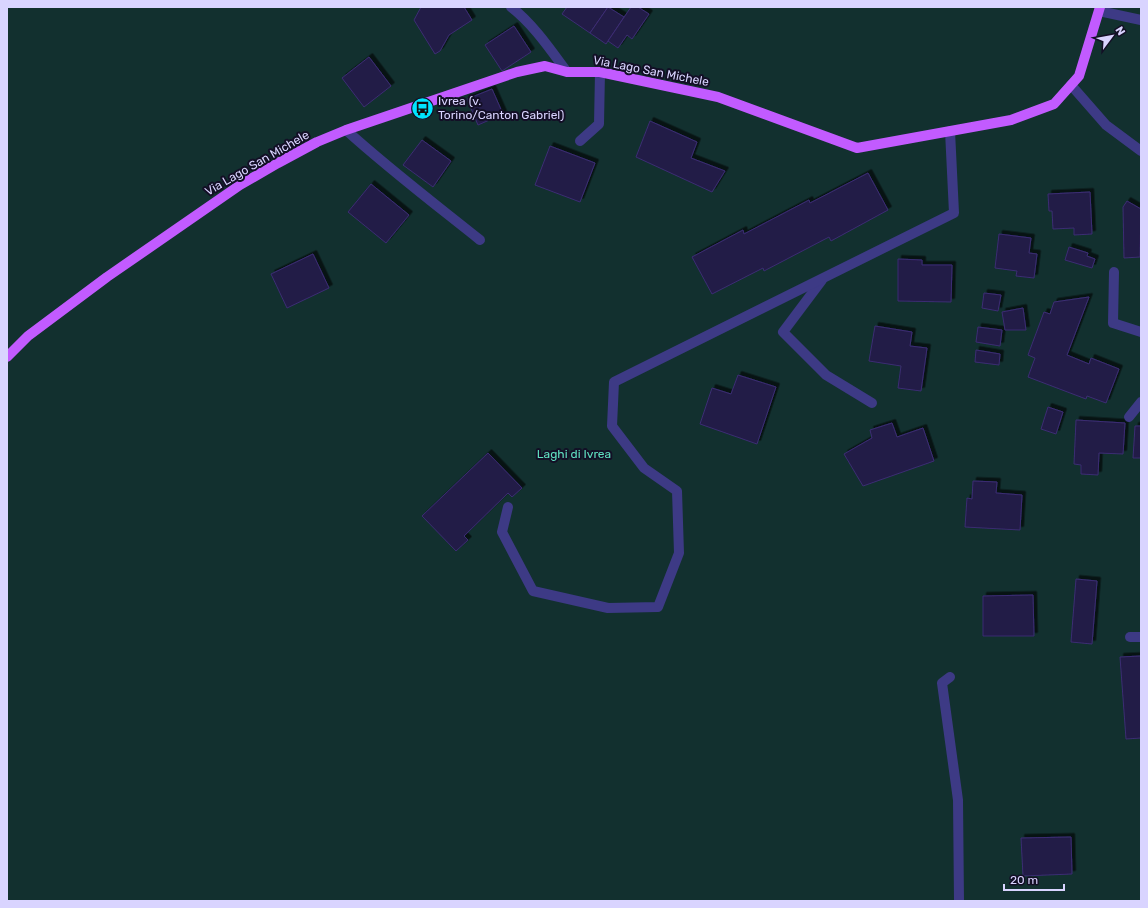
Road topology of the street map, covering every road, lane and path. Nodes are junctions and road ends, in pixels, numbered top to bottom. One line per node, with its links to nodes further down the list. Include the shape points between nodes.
1 (510, 7): 4 (street, via 518,12 546,43)
2 (1100, 9): 3 (street); 6 (main road, Via Lago San Michele, via 1079,76)
3 (1141, 20)
4 (567, 72): 5 (main road, Via Lago San Michele); 7 (main road, Via Lago San Michele, via 545,66 517,72)
5 (600, 72): 8 (main road, Via Lago San Michele, via 718,97 857,148); 9 (street, via 599,124)
6 (1071, 85): 8 (main road, Via Lago San Michele, via 1054,104 1011,120); 10 (street, via 1106,125)
7 (346, 130): 11 (street, via 387,167); 15 (main road, Via Lago San Michele, via 317,142 233,190 107,277 28,336)
8 (950, 131): 13 (street, via 954,213)
9 (580, 141)
10 (1141, 151)
11 (480, 240)
12 (1114, 272): 14 (street, via 1113,323)
13 (824, 278): 17 (street, via 783,332 826,375); 19 (street, via 614,382 612,426 644,468 677,491 679,553 658,607 608,608 533,591 502,532)
14 (1141, 332)
15 (7, 357)
16 (1141, 402): 18 (street)
17 (872, 403)
18 (1129, 417)
19 (508, 507)
20 (1130, 637): 21 (street)
21 (1141, 637)
22 (950, 677): 23 (street, via 942,683 958,800)
23 (959, 901)

